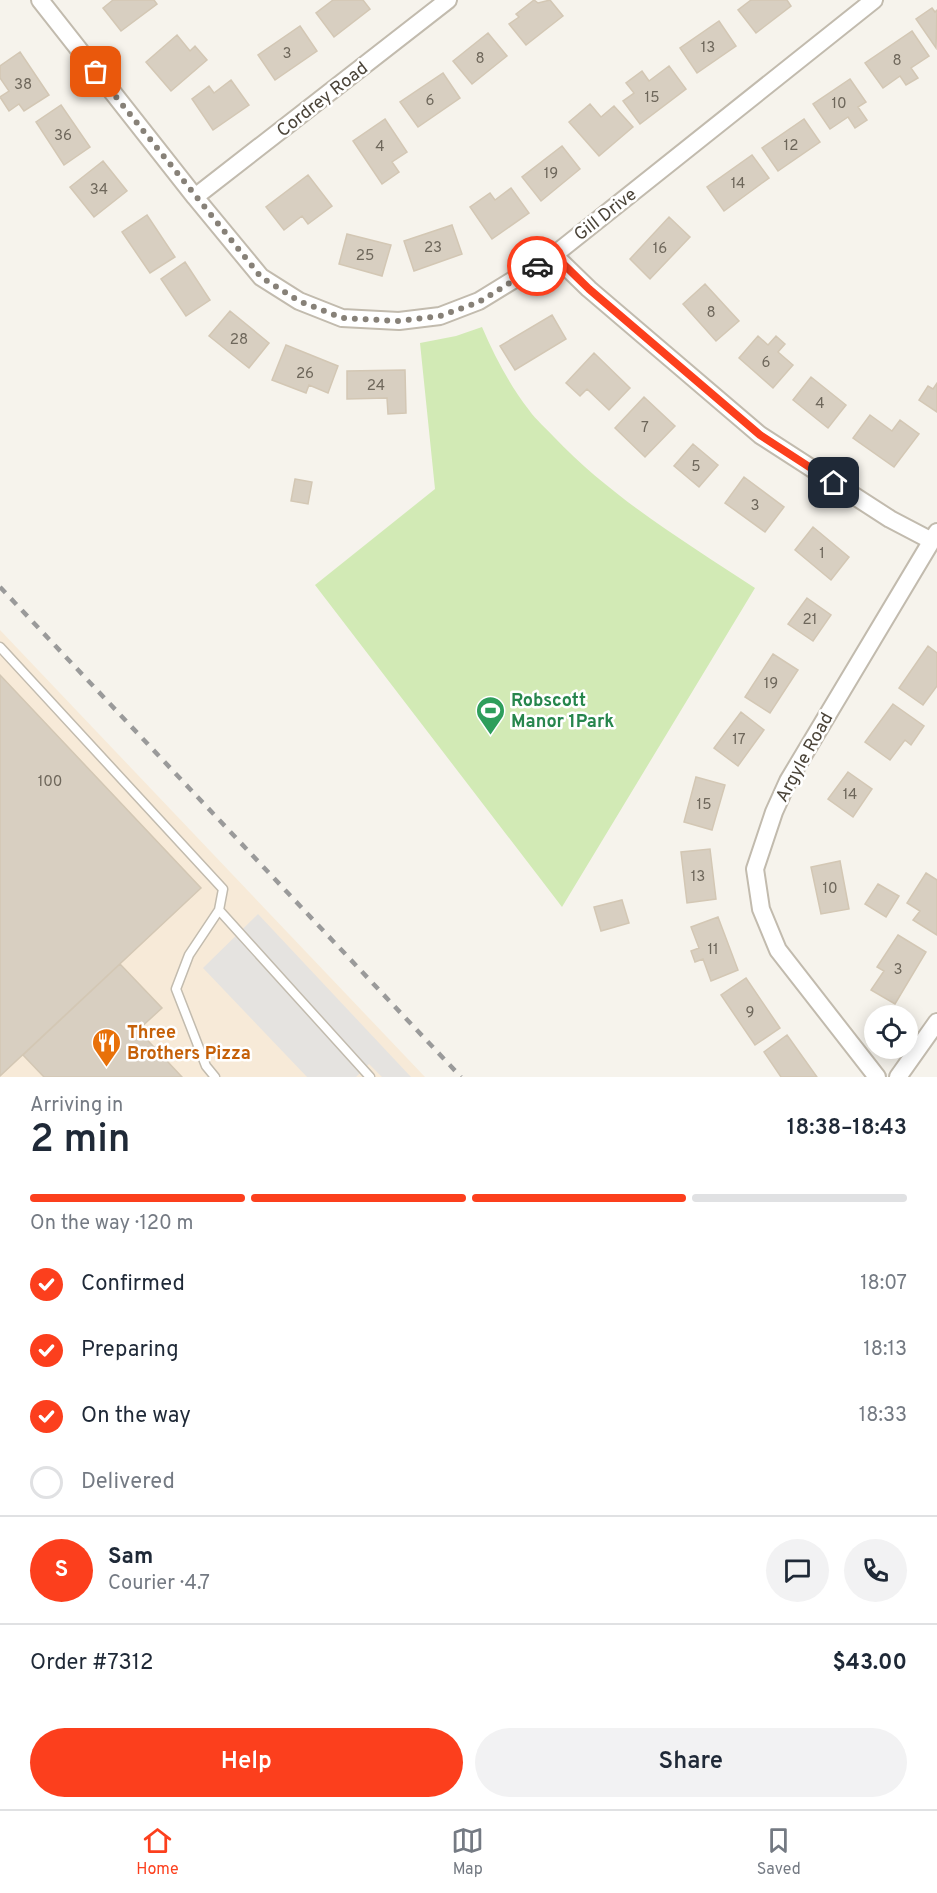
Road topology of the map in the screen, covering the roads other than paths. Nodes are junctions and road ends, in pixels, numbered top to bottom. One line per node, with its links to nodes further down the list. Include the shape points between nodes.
1 (40, 0): 4 (street, Gill Drive)
2 (448, 0): 4 (street, Cordrey Road)
3 (874, 0): 5 (street, Gill Drive)
4 (195, 197): 5 (street, Gill Drive, via 261,277 299,301 342,318 399,321 440,316 479,302)
5 (554, 255): 6 (street, via 760,435 890,519)
6 (934, 536): 12 (street, Argyle Road, via 788,781 755,869 761,909 778,950)
7 (0, 647): 8 (lane, via 223,889)
8 (219, 909): 10 (lane, via 189,955 176,989 206,1066); 11 (lane)
9 (937, 1022): 13 (street)
10 (215, 1077)
11 (370, 1077)
12 (877, 1077)
13 (898, 1077)

